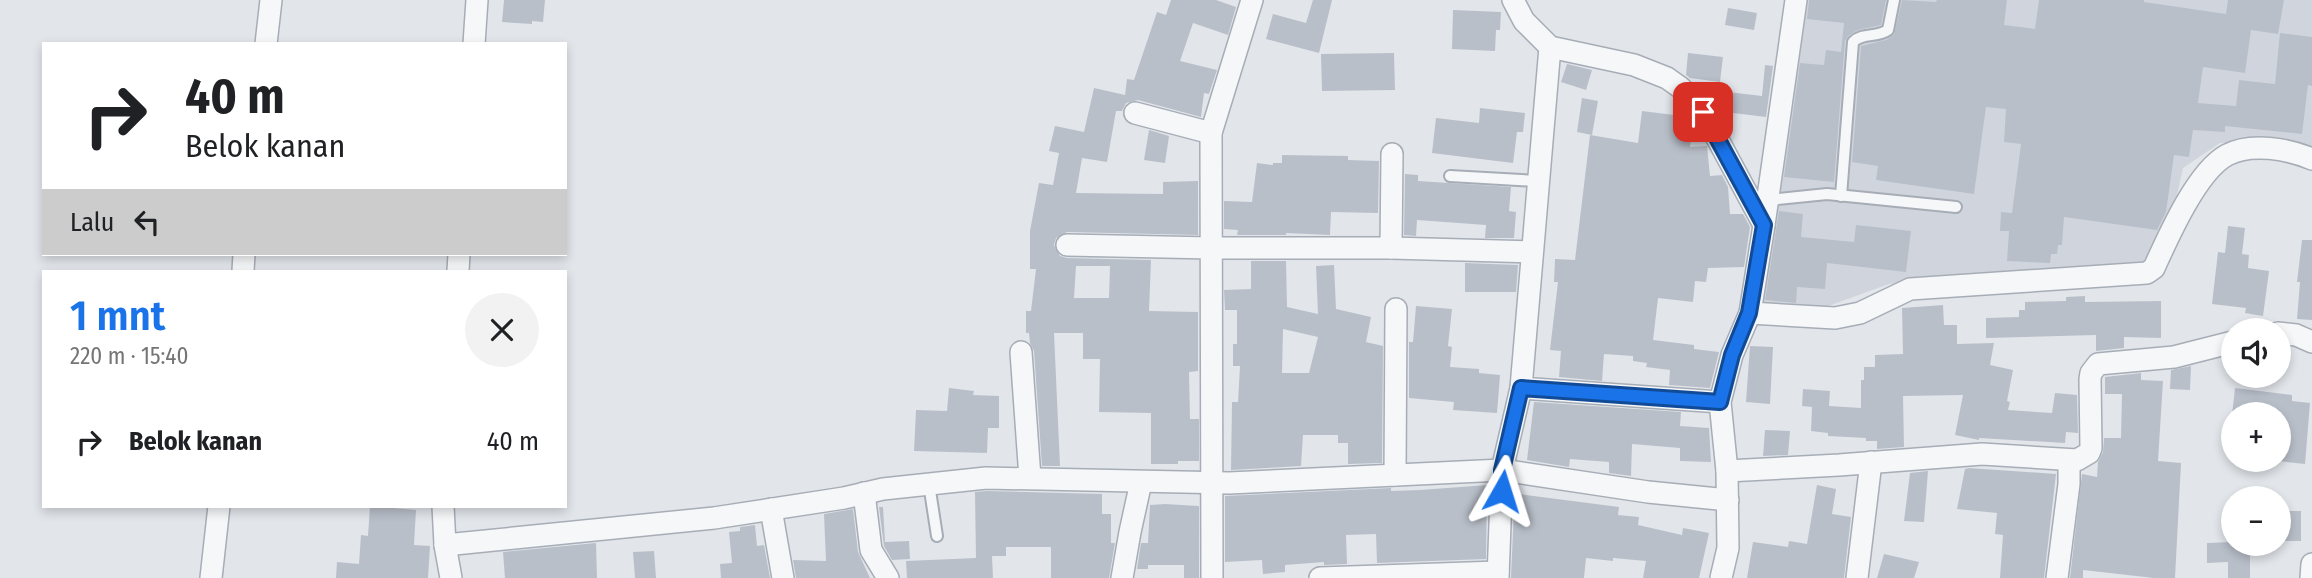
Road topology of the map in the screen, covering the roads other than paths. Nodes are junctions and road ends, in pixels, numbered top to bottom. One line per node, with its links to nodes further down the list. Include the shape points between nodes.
1 (271, 0): 7 (street)
2 (477, 0): 8 (street)
3 (1252, 0): 11 (street)
4 (1513, 0): 9 (street, via 1524,21)
5 (1796, 0): 17 (street)
6 (1894, 0): 16 (lane, via 1888,30 1853,42)
7 (266, 42)
8 (474, 42)
9 (1550, 47): 15 (street); 19 (street, via 1634,65 1681,88 1703,112)
10 (1135, 113): 11 (street)
11 (1211, 133): 22 (street)
12 (1392, 155): 21 (street)
13 (2312, 159): 25 (street, via 2269,149 2243,149 2226,155 2196,187 2147,274 1910,289 1860,313 1835,318)
14 (1450, 176): 15 (lane)
15 (1537, 181): 23 (street)
16 (1841, 196): 17 (lane); 18 (lane)
17 (1769, 200): 19 (street)
18 (1956, 207)
19 (1764, 225): 25 (street)
20 (1067, 245): 22 (street)
21 (1391, 247): 22 (street); 23 (street)
22 (1212, 248): 39 (street)
23 (1532, 252): 30 (street)
24 (1396, 309): 36 (street)
25 (1749, 313): 31 (street)
26 (2291, 334): 27 (street)
27 (2312, 342)
28 (2221, 345): 32 (street, via 2174,357 2098,364 2090,379 2091,448 2083,458)
29 (1021, 352): 37 (street)
30 (1521, 388): 31 (street); 34 (street)
31 (1720, 402): 35 (street)
32 (2069, 460): 33 (street, via 1982,454); 59 (street)
33 (1871, 462): 35 (street); 58 (street)
34 (1502, 470): 36 (street); 42 (street); 49 (street)
35 (1727, 471): 42 (street)
36 (1395, 475): 39 (street)
37 (1030, 478): 38 (street); 40 (street)
38 (1141, 482): 39 (street); 54 (street)
39 (1213, 482): 55 (street)
40 (929, 484): 41 (street); 46 (lane)
41 (864, 494): 45 (street); 53 (street, via 871,550)
42 (1728, 500): 57 (street, via 1728,548)
43 (219, 508): 50 (street)
44 (443, 508): 47 (street)
45 (771, 509): 47 (street); 52 (street)
46 (937, 536)
47 (445, 545): 51 (street)
48 (2312, 564): 60 (street)
49 (1498, 575): 56 (street)
50 (211, 578)
51 (451, 578)
52 (783, 578)
53 (888, 578)
54 (1122, 578)
55 (1212, 578)
56 (1320, 578)
57 (1721, 578)
58 (1857, 578)
59 (2057, 578)
60 (2311, 578)

